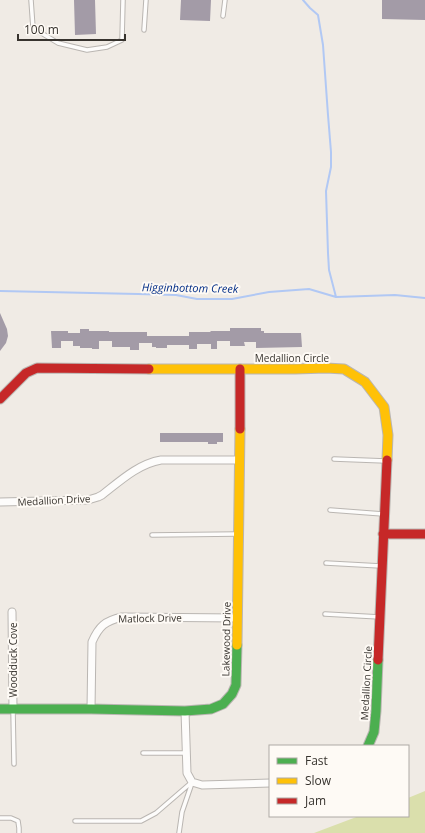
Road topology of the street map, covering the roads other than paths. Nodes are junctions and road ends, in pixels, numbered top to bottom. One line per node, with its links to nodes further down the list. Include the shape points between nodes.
1 (31, 0): 2 (lane, via 33,28 58,43 87,50 107,47 122,40)
2 (123, 0)
3 (146, 0): 6 (lane)
4 (225, 0): 5 (lane)
5 (223, 16)
6 (144, 30)
7 (240, 369): 8 (street, Medallion Circle, via 38,368 26,373); 10 (street, Lakewood Drive); 11 (street, Medallion Circle, via 344,369 365,382 384,407 388,435)
8 (0, 399)
9 (334, 459): 11 (lane)
10 (240, 460): 12 (street, Medallion Drive, via 154,461 128,475 102,495 88,500); 15 (street, Lakewood Drive)
11 (387, 462): 14 (street, Medallion Circle)
12 (0, 502)
13 (330, 510): 14 (lane)
14 (384, 514): 16 (street, Medallion Circle)
15 (239, 534): 18 (lane); 24 (street, Lakewood Drive)
16 (383, 534): 17 (street); 20 (street, Medallion Circle)
17 (425, 534)
18 (152, 535)
19 (326, 564): 20 (lane)
20 (382, 566): 23 (street, Medallion Circle)
21 (12, 612): 26 (street, Woodduck Cove)
22 (325, 614): 23 (lane)
23 (380, 617): 29 (street, Medallion Circle, via 376,711 374,732)
24 (238, 618): 27 (street, Matlock Drive, via 122,617 104,624 92,642); 28 (street, Lakewood Drive, via 236,685 232,694 218,707)
25 (0, 709): 26 (street, Lakewood Drive)
26 (13, 709): 27 (street, Lakewood Drive); 32 (lane)
27 (91, 709): 28 (street, Lakewood Drive)
28 (185, 710): 31 (street)
29 (368, 745)
30 (143, 753): 31 (lane)
31 (186, 753): 33 (street, via 187,773)
32 (14, 764)
33 (192, 782): 34 (street, via 202,785); 36 (lane, via 156,813 141,820); 38 (lane, via 182,812)
34 (269, 783)
35 (0, 818): 37 (lane, via 18,821)
36 (75, 821)
37 (20, 833)
38 (179, 833)

